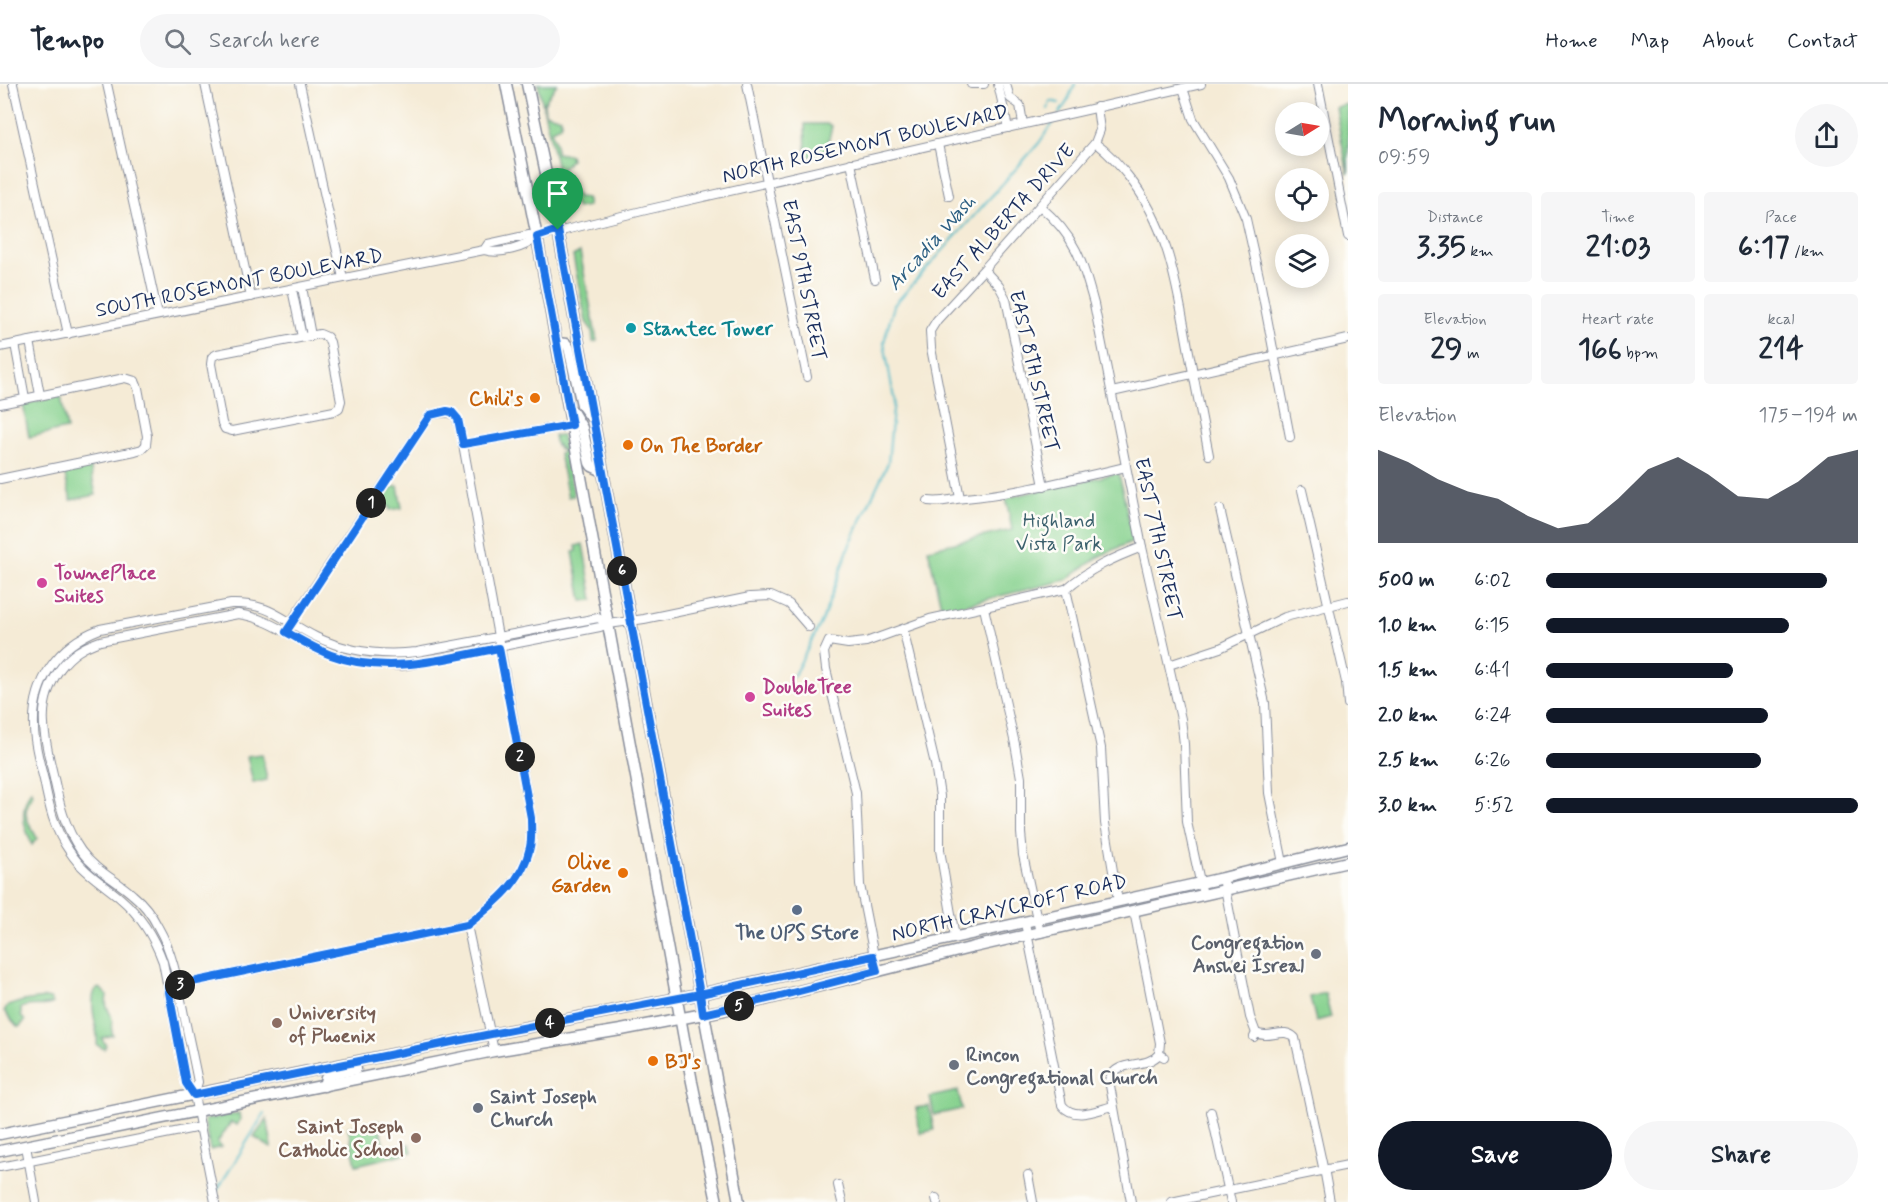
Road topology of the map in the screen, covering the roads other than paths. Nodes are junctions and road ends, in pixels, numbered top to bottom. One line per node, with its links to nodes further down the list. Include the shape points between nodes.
1 (13, 84): 35 (street)
2 (107, 84): 34 (street)
3 (204, 84): 33 (street)
4 (300, 84): 30 (street)
5 (506, 84): 28 (main road)
6 (527, 84): 26 (main road)
7 (747, 84): 23 (street, EAST 9TH STREET)
8 (984, 84): 13 (street)
9 (998, 84): 16 (street)
10 (1006, 84): 15 (street)
11 (1201, 84): 14 (street, NORTH ROSEMONT BOULEVARD)
12 (1318, 84): 27 (street)
13 (967, 85)
14 (1184, 88): 17 (street, NORTH ROSEMONT BOULEVARD); 42 (street, via 1193,119 1229,178 1246,219)
15 (1014, 102): 16 (street); 18 (street, via 1020,105)
16 (1002, 104): 19 (street)
17 (1097, 107): 18 (street, NORTH ROSEMONT BOULEVARD); 20 (street, EAST ALBERTA DRIVE, via 1100,130)
18 (1023, 124): 19 (street, NORTH ROSEMONT BOULEVARD)
19 (1008, 128): 21 (street, NORTH ROSEMONT BOULEVARD)
20 (1095, 143): 25 (street, EAST ALBERTA DRIVE); 43 (street, via 1136,185 1160,229 1178,291)
21 (938, 144): 22 (street, NORTH ROSEMONT BOULEVARD); 24 (street)
22 (851, 164): 23 (street, NORTH ROSEMONT BOULEVARD); 31 (street)
23 (769, 183): 26 (street, NORTH ROSEMONT BOULEVARD); 44 (street, EAST 9TH STREET)
24 (949, 196)
25 (1040, 206): 29 (street, EAST ALBERTA DRIVE); 45 (street, EAST 7TH STREET, via 1068,235 1081,258)
26 (558, 230): 28 (street, NORTH ROSEMONT BOULEVARD); 50 (main road)
27 (1348, 236)
28 (537, 237): 30 (street, SOUTH ROSEMONT BOULEVARD, via 528,245); 39 (main road)
29 (984, 270): 58 (street, EAST 8TH STREET, via 1006,299); 60 (street, EAST ALBERTA DRIVE, via 930,331)
30 (343, 278): 32 (street, SOUTH ROSEMONT BOULEVARD)
31 (875, 279)
32 (297, 288): 33 (street, SOUTH ROSEMONT BOULEVARD); 36 (street)
33 (251, 297): 34 (street, SOUTH ROSEMONT BOULEVARD)
34 (158, 315): 35 (street, SOUTH ROSEMONT BOULEVARD)
35 (68, 334): 38 (street, SOUTH ROSEMONT BOULEVARD)
36 (307, 336): 36 (street, via 212,357 225,429 232,431 339,408 330,342 320,334)
37 (1348, 339): 42 (street)
38 (30, 341): 40 (street, SOUTH ROSEMONT BOULEVARD); 46 (street)
39 (557, 343): 49 (main road); 50 (main road, via 569,348 582,405)
40 (15, 344): 41 (street, SOUTH ROSEMONT BOULEVARD); 47 (street)
41 (0, 347)
42 (1275, 355): 43 (street); 52 (street)
43 (1194, 374): 45 (street); 54 (street)
44 (807, 377)
45 (1112, 392): 55 (street, EAST 7TH STREET)
46 (40, 395): 47 (street); 57 (street, via 136,379 149,447)
47 (25, 398): 48 (street)
48 (0, 404)
49 (568, 406): 51 (main road); 56 (main road, via 582,428 590,463)
50 (593, 419): 56 (main road)
51 (572, 425): 53 (street); 70 (main road)
52 (1290, 436)
53 (463, 444): 69 (street, via 458,419 452,412 430,415); 75 (street)
54 (1209, 455)
55 (1126, 467): 58 (street); 63 (street, EAST 7TH STREET)
56 (603, 471): 68 (main road)
57 (0, 479)
58 (1044, 486): 60 (street)
59 (1302, 490): 66 (street)
60 (960, 498): 61 (street, via 942,503)
61 (928, 501)
62 (1220, 509): 74 (street)
63 (1142, 547): 64 (street, via 1108,560); 77 (street, EAST 7TH STREET)
64 (1066, 589): 67 (street); 86 (street, via 1101,748 1105,823)
65 (1348, 601): 66 (street)
66 (1327, 605): 74 (street, via 1285,617); 78 (street)
67 (984, 608): 72 (street); 88 (street, via 1021,778 1023,855)
68 (632, 621): 70 (street); 71 (street, via 771,596 789,604); 98 (main road)
69 (291, 622): 73 (street); 75 (street, via 338,645 382,653 417,652); 97 (street, via 258,605 231,604 100,629 63,650 39,688 34,738 55,826 82,868 146,927 160,955)
70 (609, 624): 75 (street, via 598,618); 76 (street); 99 (main road)
71 (809, 627)
72 (903, 629): 93 (street, via 935,764 940,796 940,850); 94 (street, via 866,642 829,641 825,652 856,793 860,885)
73 (286, 632): 76 (street, via 332,656 370,664 413,665); 96 (street, via 261,619 238,614 100,641 81,649 66,662 46,697 44,735 64,822 82,853 134,895 150,914 168,946)
74 (1250, 633): 77 (street); 81 (street, via 1265,703 1269,793)
75 (498, 637): 76 (street)
76 (499, 648): 90 (street, via 531,818 530,846 523,869 501,898)
77 (1169, 665): 83 (street, EAST 7TH STREET, via 1184,744 1187,822)
78 (1348, 704)
79 (1348, 847): 81 (main road, NORTH CRAYCROFT ROAD)
80 (1348, 862): 84 (main road, NORTH CRAYCROFT ROAD)
81 (1283, 863): 82 (main road, NORTH CRAYCROFT ROAD)
82 (1222, 878): 83 (main road, NORTH CRAYCROFT ROAD); 84 (street)
83 (1201, 883): 85 (street, EAST 7TH STREET); 86 (main road, NORTH CRAYCROFT ROAD)
84 (1225, 890): 85 (main road, NORTH CRAYCROFT ROAD); 117 (street, via 1255,1035 1292,1034)
85 (1203, 895): 87 (main road, NORTH CRAYCROFT ROAD)
86 (1118, 901): 88 (main road, NORTH CRAYCROFT ROAD)
87 (1134, 911): 91 (main road, NORTH CRAYCROFT ROAD); 107 (street, via 1162,1055 1113,1072 1109,1080)
88 (1038, 920): 89 (main road, NORTH CRAYCROFT ROAD); 91 (street)
89 (1025, 923): 92 (street); 93 (main road, NORTH CRAYCROFT ROAD)
90 (467, 925): 96 (street); 102 (street)
91 (1040, 933): 92 (main road, NORTH CRAYCROFT ROAD)
92 (1027, 935): 95 (main road, NORTH CRAYCROFT ROAD); 107 (street, via 1062,1105 1075,1114)
93 (955, 937): 94 (main road, NORTH CRAYCROFT ROAD)
94 (873, 956): 95 (street); 98 (main road, NORTH CRAYCROFT ROAD)
95 (877, 971): 100 (main road, NORTH CRAYCROFT ROAD)
96 (178, 985): 97 (street); 106 (street, via 198,1084)
97 (168, 987): 106 (street, via 186,1083)
98 (700, 994): 99 (main road, NORTH CRAYCROFT ROAD); 100 (main road)
99 (677, 999): 101 (main road); 102 (main road, NORTH CRAYCROFT ROAD)
100 (703, 1014): 101 (main road, NORTH CRAYCROFT ROAD); 124 (main road)
101 (680, 1018): 103 (main road, NORTH CRAYCROFT ROAD); 123 (main road)
102 (491, 1034): 103 (street); 104 (main road, NORTH CRAYCROFT ROAD)
103 (494, 1051): 105 (main road, NORTH CRAYCROFT ROAD)
104 (395, 1054): 105 (main road, via 382,1063 332,1074); 106 (main road)
105 (324, 1086): 108 (main road, NORTH CRAYCROFT ROAD)
106 (194, 1095): 108 (street); 111 (main road)
107 (1113, 1106): 127 (street)
108 (198, 1112): 110 (street); 112 (main road, NORTH CRAYCROFT ROAD)
109 (1211, 1112): 120 (street)
110 (200, 1127): 114 (street); 122 (street)
111 (0, 1134)
112 (26, 1146): 113 (main road, NORTH CRAYCROFT ROAD); 114 (street)
113 (0, 1151)
114 (28, 1161): 116 (street); 121 (street)
115 (1348, 1165): 117 (street)
116 (0, 1167)
117 (1324, 1170): 120 (street); 130 (street)
118 (1028, 1175): 126 (street)
119 (838, 1185): 125 (street)
120 (1229, 1190): 128 (street); 129 (street)
121 (36, 1202)
122 (214, 1202)
123 (717, 1202)
124 (739, 1202)
125 (842, 1202)
126 (1033, 1202)
127 (1131, 1202)
128 (1171, 1202)
129 (1231, 1202)
130 (1330, 1202)

